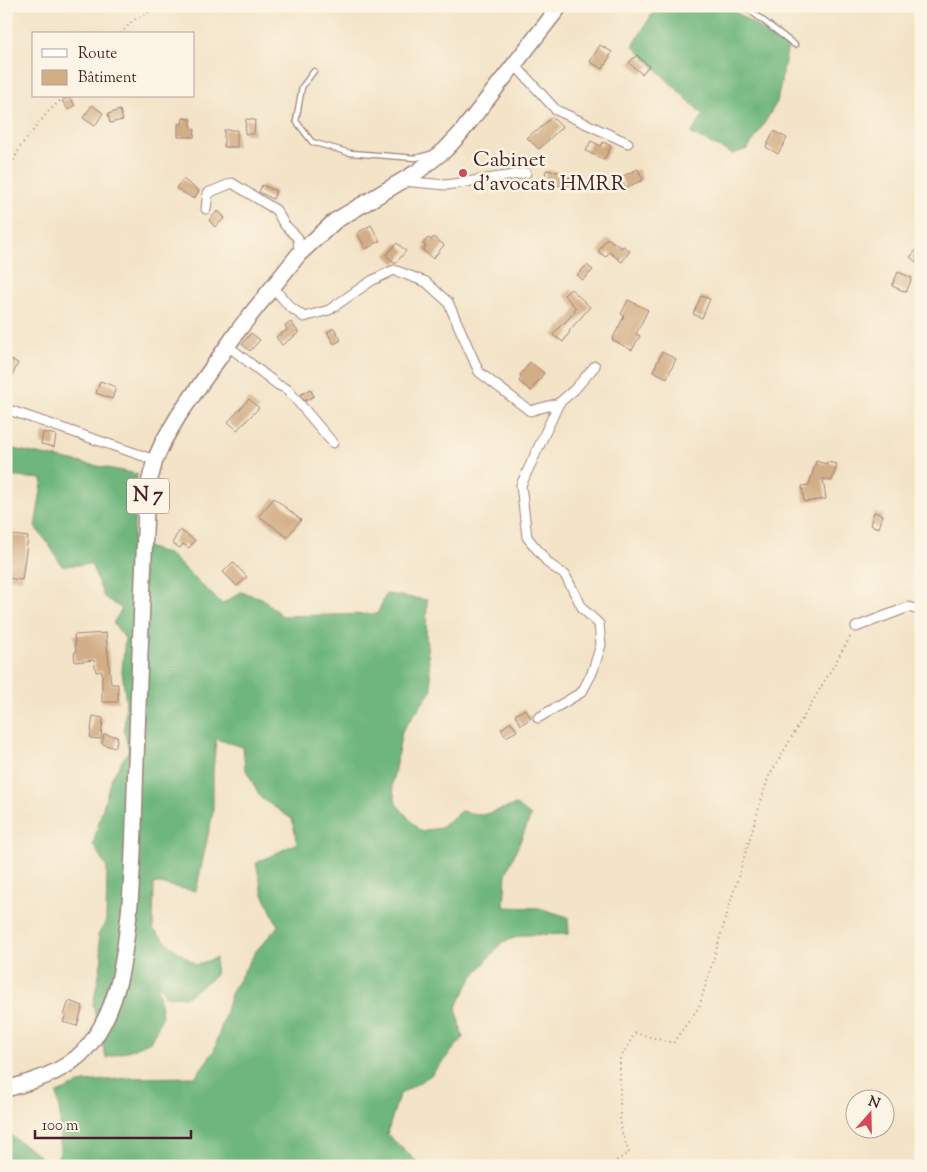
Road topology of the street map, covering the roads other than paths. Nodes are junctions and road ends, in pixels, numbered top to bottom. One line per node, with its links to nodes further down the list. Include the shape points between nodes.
1 (560, 6): 4 (main road, N 7)
2 (744, 6): 3 (lane)
3 (795, 45)
4 (515, 65): 6 (street, via 556,110); 7 (main road, N 7)
5 (314, 71): 7 (lane, via 302,87 296,121 312,142 350,153 416,158)
6 (628, 144)
7 (445, 150): 9 (main road, N 7)
8 (526, 173): 9 (street, via 446,186)
9 (402, 181): 11 (main road, N 7, via 335,221)
10 (206, 209): 11 (street, via 208,193 232,183 276,210 298,238)
11 (299, 254): 12 (main road, N 7)
12 (273, 287): 13 (main road, N 7); 15 (street, via 289,306 304,317 330,310 371,281 394,270 426,282 448,302 479,372 530,411)
13 (228, 346): 17 (street, via 278,386 287,388); 18 (main road, N 7, via 178,415)
14 (595, 366): 15 (street)
15 (559, 403): 21 (street, via 521,485 527,537 549,564 565,575 583,609 599,624 601,645 592,674 582,692)
16 (6, 409): 18 (street)
17 (333, 443)
18 (156, 460): 22 (main road, N 7, via 146,508 132,885 120,978 104,1022 79,1056 59,1070)
19 (921, 611): 20 (street, via 909,607)
20 (856, 628)
21 (538, 718)
22 (6, 1089)

